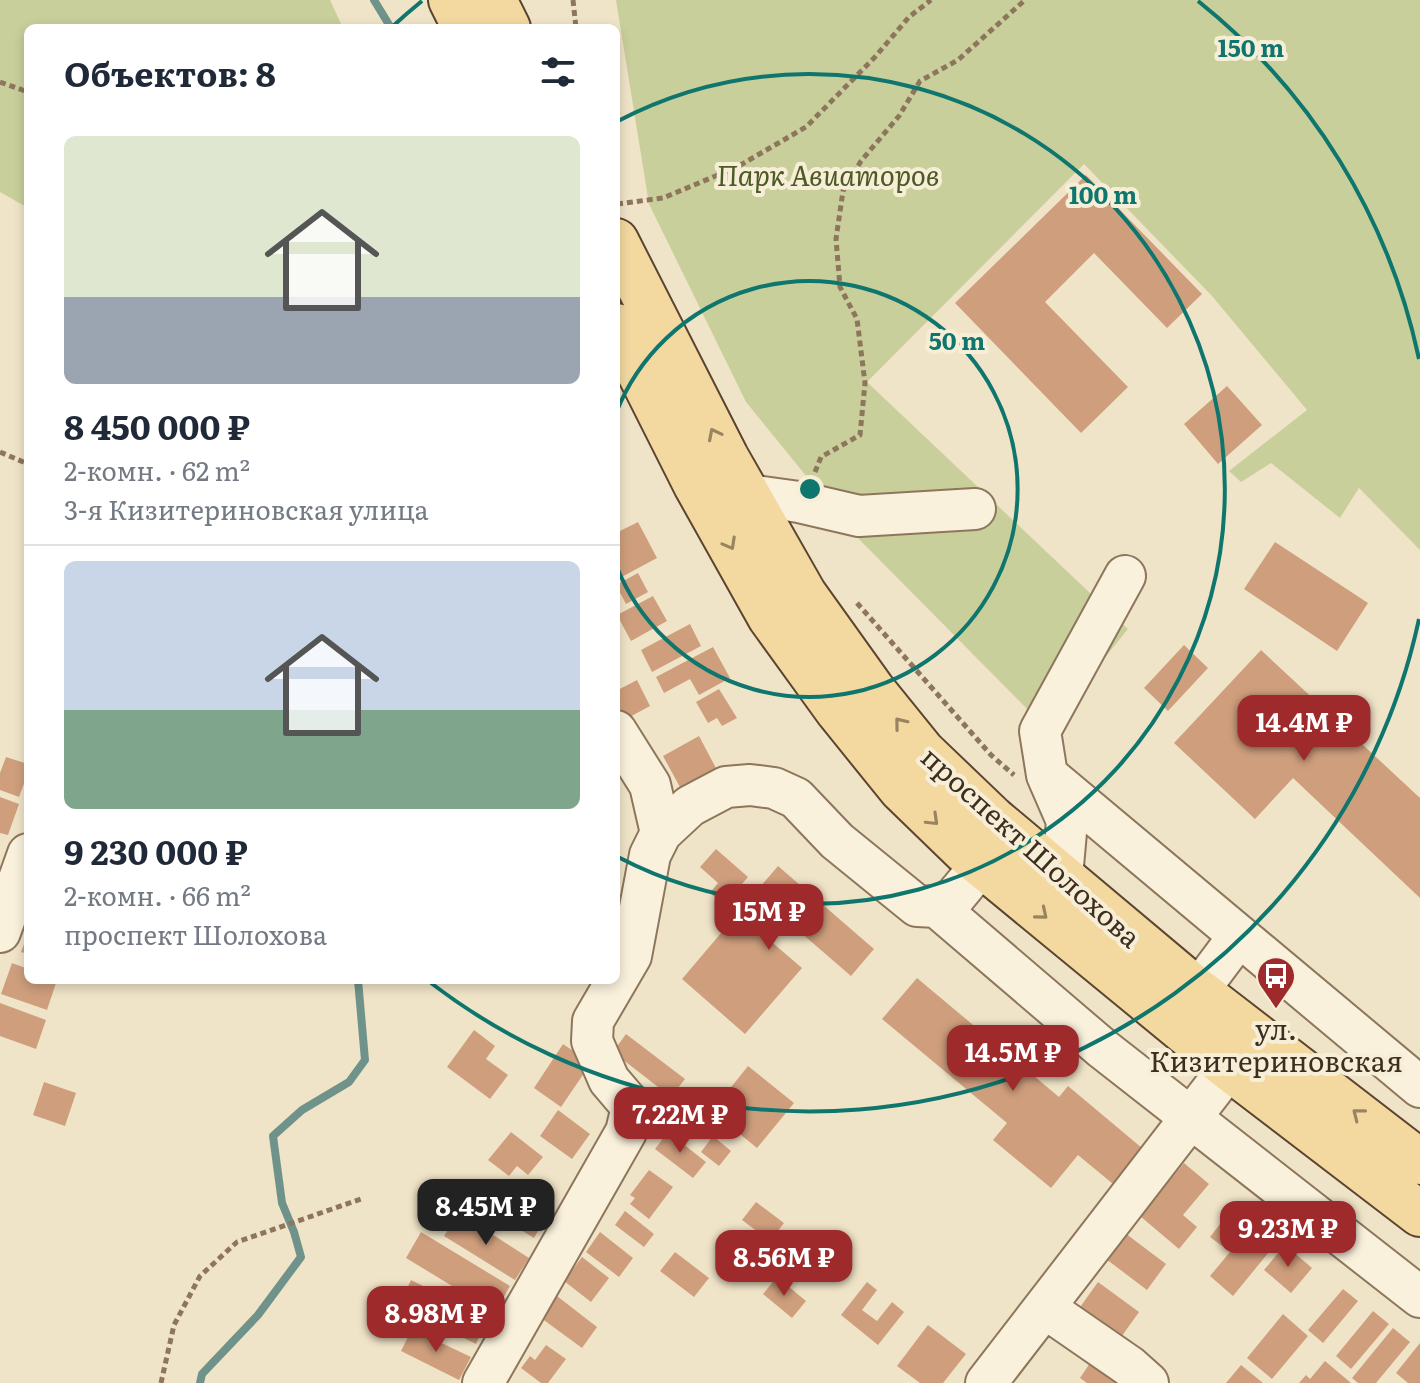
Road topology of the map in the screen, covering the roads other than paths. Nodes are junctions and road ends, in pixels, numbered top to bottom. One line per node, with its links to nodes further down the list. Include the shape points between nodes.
1 (451, 0): 3 (main road)
2 (494, 0): 4 (main road)
3 (463, 24)
4 (506, 24)
5 (620, 249): 7 (main road, проспект Шолохова, one-way to 5)
6 (620, 334): 13 (main road, проспект Шолохова, one-way to 13, via 770,617 901,789)
7 (748, 495): 8 (street, via 859,516); 15 (main road, проспект Шолохова, one-way to 7, via 914,742 804,594)
8 (975, 509)
9 (1125, 576): 11 (street, via 1040,731)
10 (620, 737): 12 (street, via 650,785)
11 (1035, 779): 15 (street, via 1067,821); 18 (street)
12 (661, 833): 16 (street, via 690,806 726,787 774,788 796,798 837,841 917,906); 19 (street, via 650,855 631,956)
13 (982, 864): 16 (street, via 954,898); 22 (main road, проспект Шолохова, one-way to 22)
14 (24, 865): 17 (street)
15 (1062, 877): 21 (main road, проспект Шолохова)
16 (937, 907): 24 (street)
17 (0, 932)
18 (1239, 936): 21 (street); 23 (street)
19 (620, 975)
20 (615, 984): 29 (street, via 593,1021 592,1041 609,1080 632,1107 626,1132)
21 (1198, 991): 25 (main road, проспект Шолохова, one-way to 21)
22 (1229, 1068): 24 (street); 26 (main road, проспект Шолохова)
23 (1420, 1087)
24 (1191, 1118): 27 (street); 28 (street)
25 (1420, 1162)
26 (1420, 1214)
27 (1420, 1297)
28 (1045, 1308): 30 (street); 31 (street)
29 (483, 1383)
30 (986, 1383)
31 (1148, 1383)

